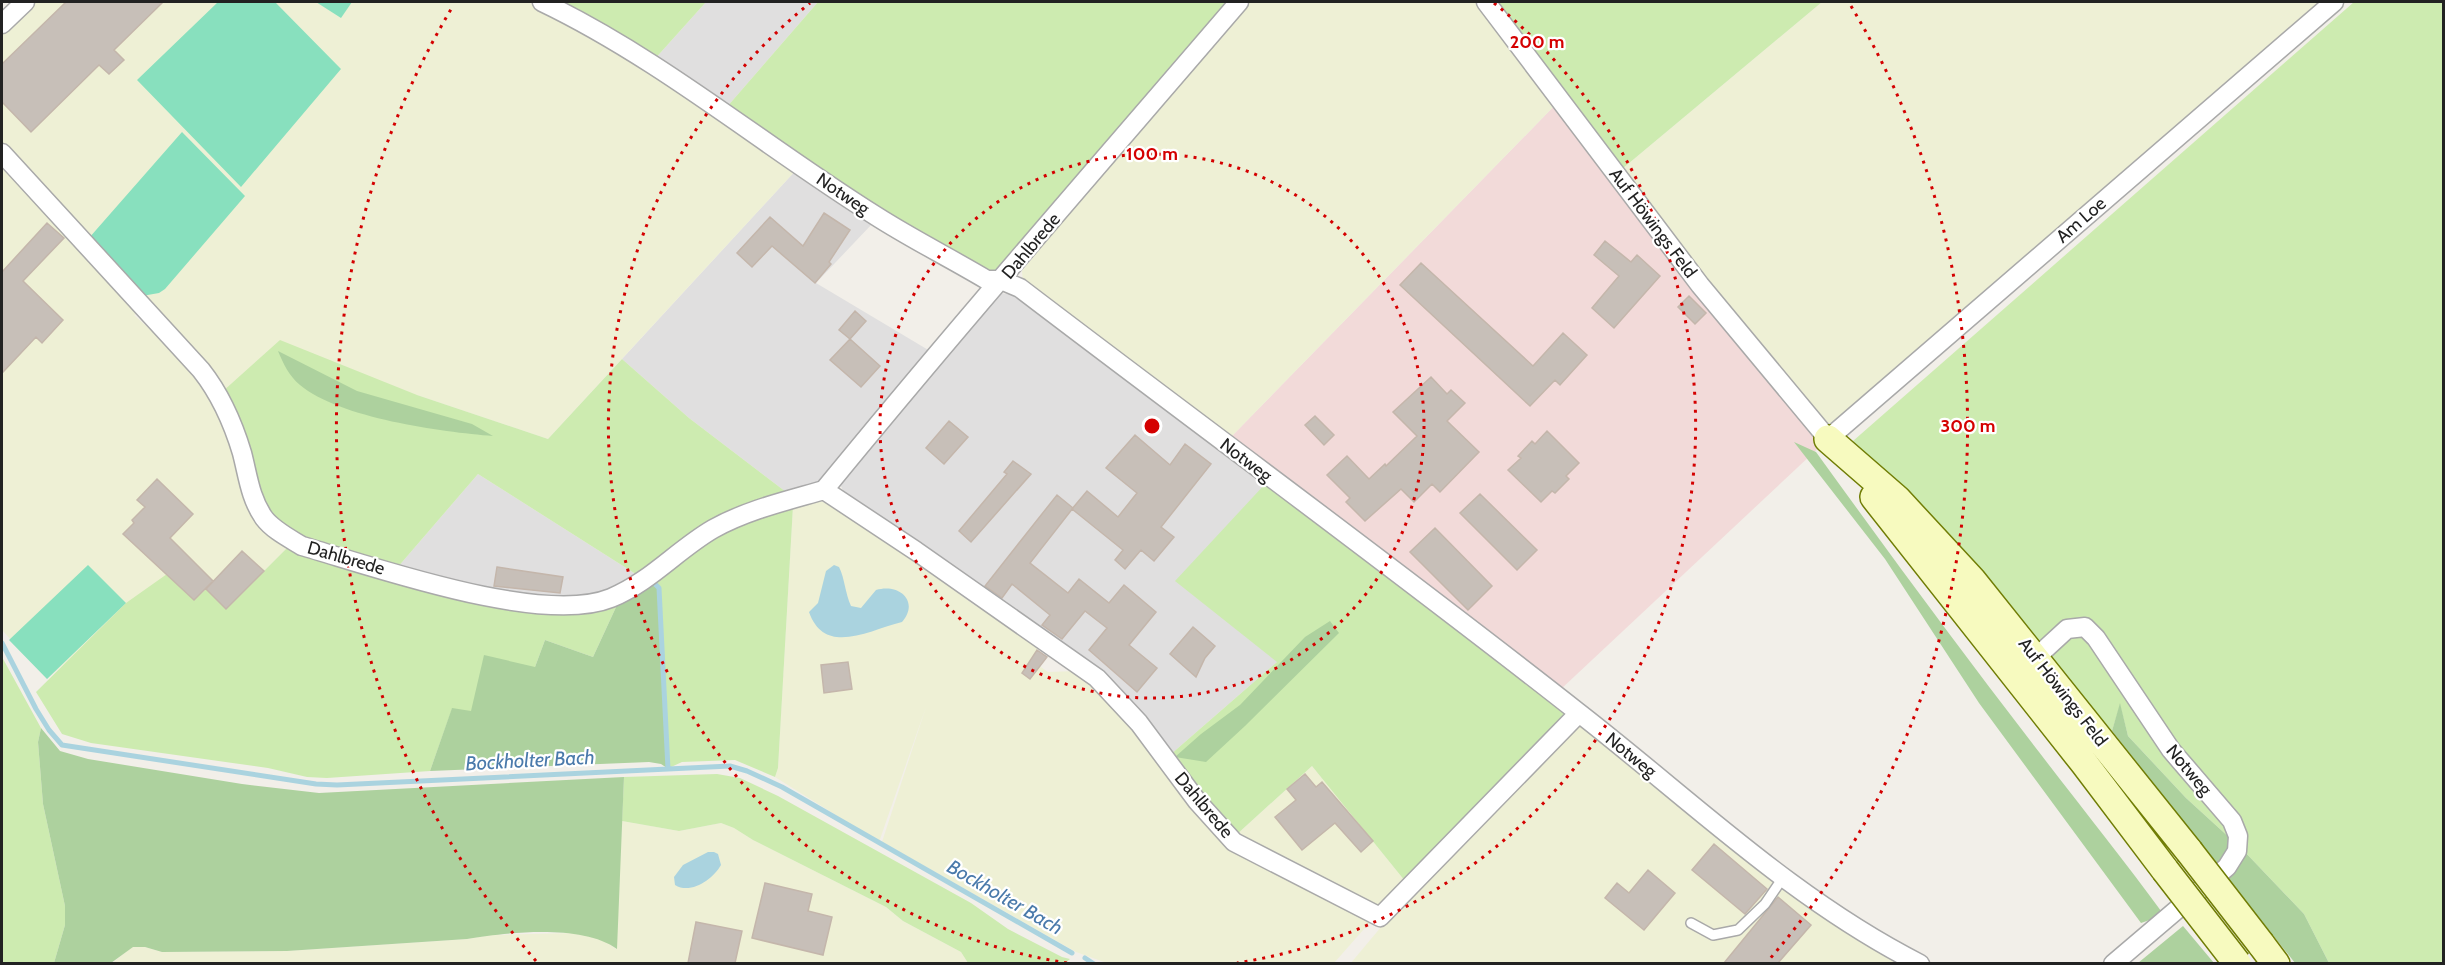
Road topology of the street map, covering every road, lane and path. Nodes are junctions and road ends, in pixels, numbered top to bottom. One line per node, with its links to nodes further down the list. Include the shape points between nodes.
1 (26, 2): 6 (street)
2 (542, 2): 8 (street, Notweg, via 644,60 876,216 987,280)
3 (1239, 2): 8 (street, Dahlbrede)
4 (1486, 2): 9 (street, Auf Höwings Feld, via 1700,285)
5 (2334, 2): 9 (street, Am Loe)
6 (2, 24)
7 (2, 153): 10 (street, Dahlbrede, via 201,370 217,391 230,421 256,503 266,520 302,546 480,595 570,606 609,599 635,587 711,530 736,518)
8 (1001, 280): 10 (street, Dahlbrede); 13 (street, Notweg, via 1020,288)
9 (1828, 439): 11 (main road, Auf Höwings Feld, via 1898,499); 12 (main road, Auf Höwings Feld)
10 (824, 490): 13 (street, Dahlbrede, via 1096,678 1139,723 1197,801 1234,842 1380,917)
11 (2036, 658): 12 (street, Notweg); 16 (main road, Auf Höwings Feld, bridge); 18 (street, Notweg, via 2067,629 2085,627 2171,750 2232,821 2238,836 2237,850 2227,867)
12 (2015, 676): 19 (main road, Auf Höwings Feld, bridge)
13 (1580, 713): 14 (street, Notweg)
14 (1782, 879): 15 (lane, via 1765,904 1738,930 1713,935); 17 (street, Notweg, via 1857,929)
15 (1691, 923)
16 (2268, 954)
17 (1920, 963)
18 (2113, 963)
19 (2237, 963)

